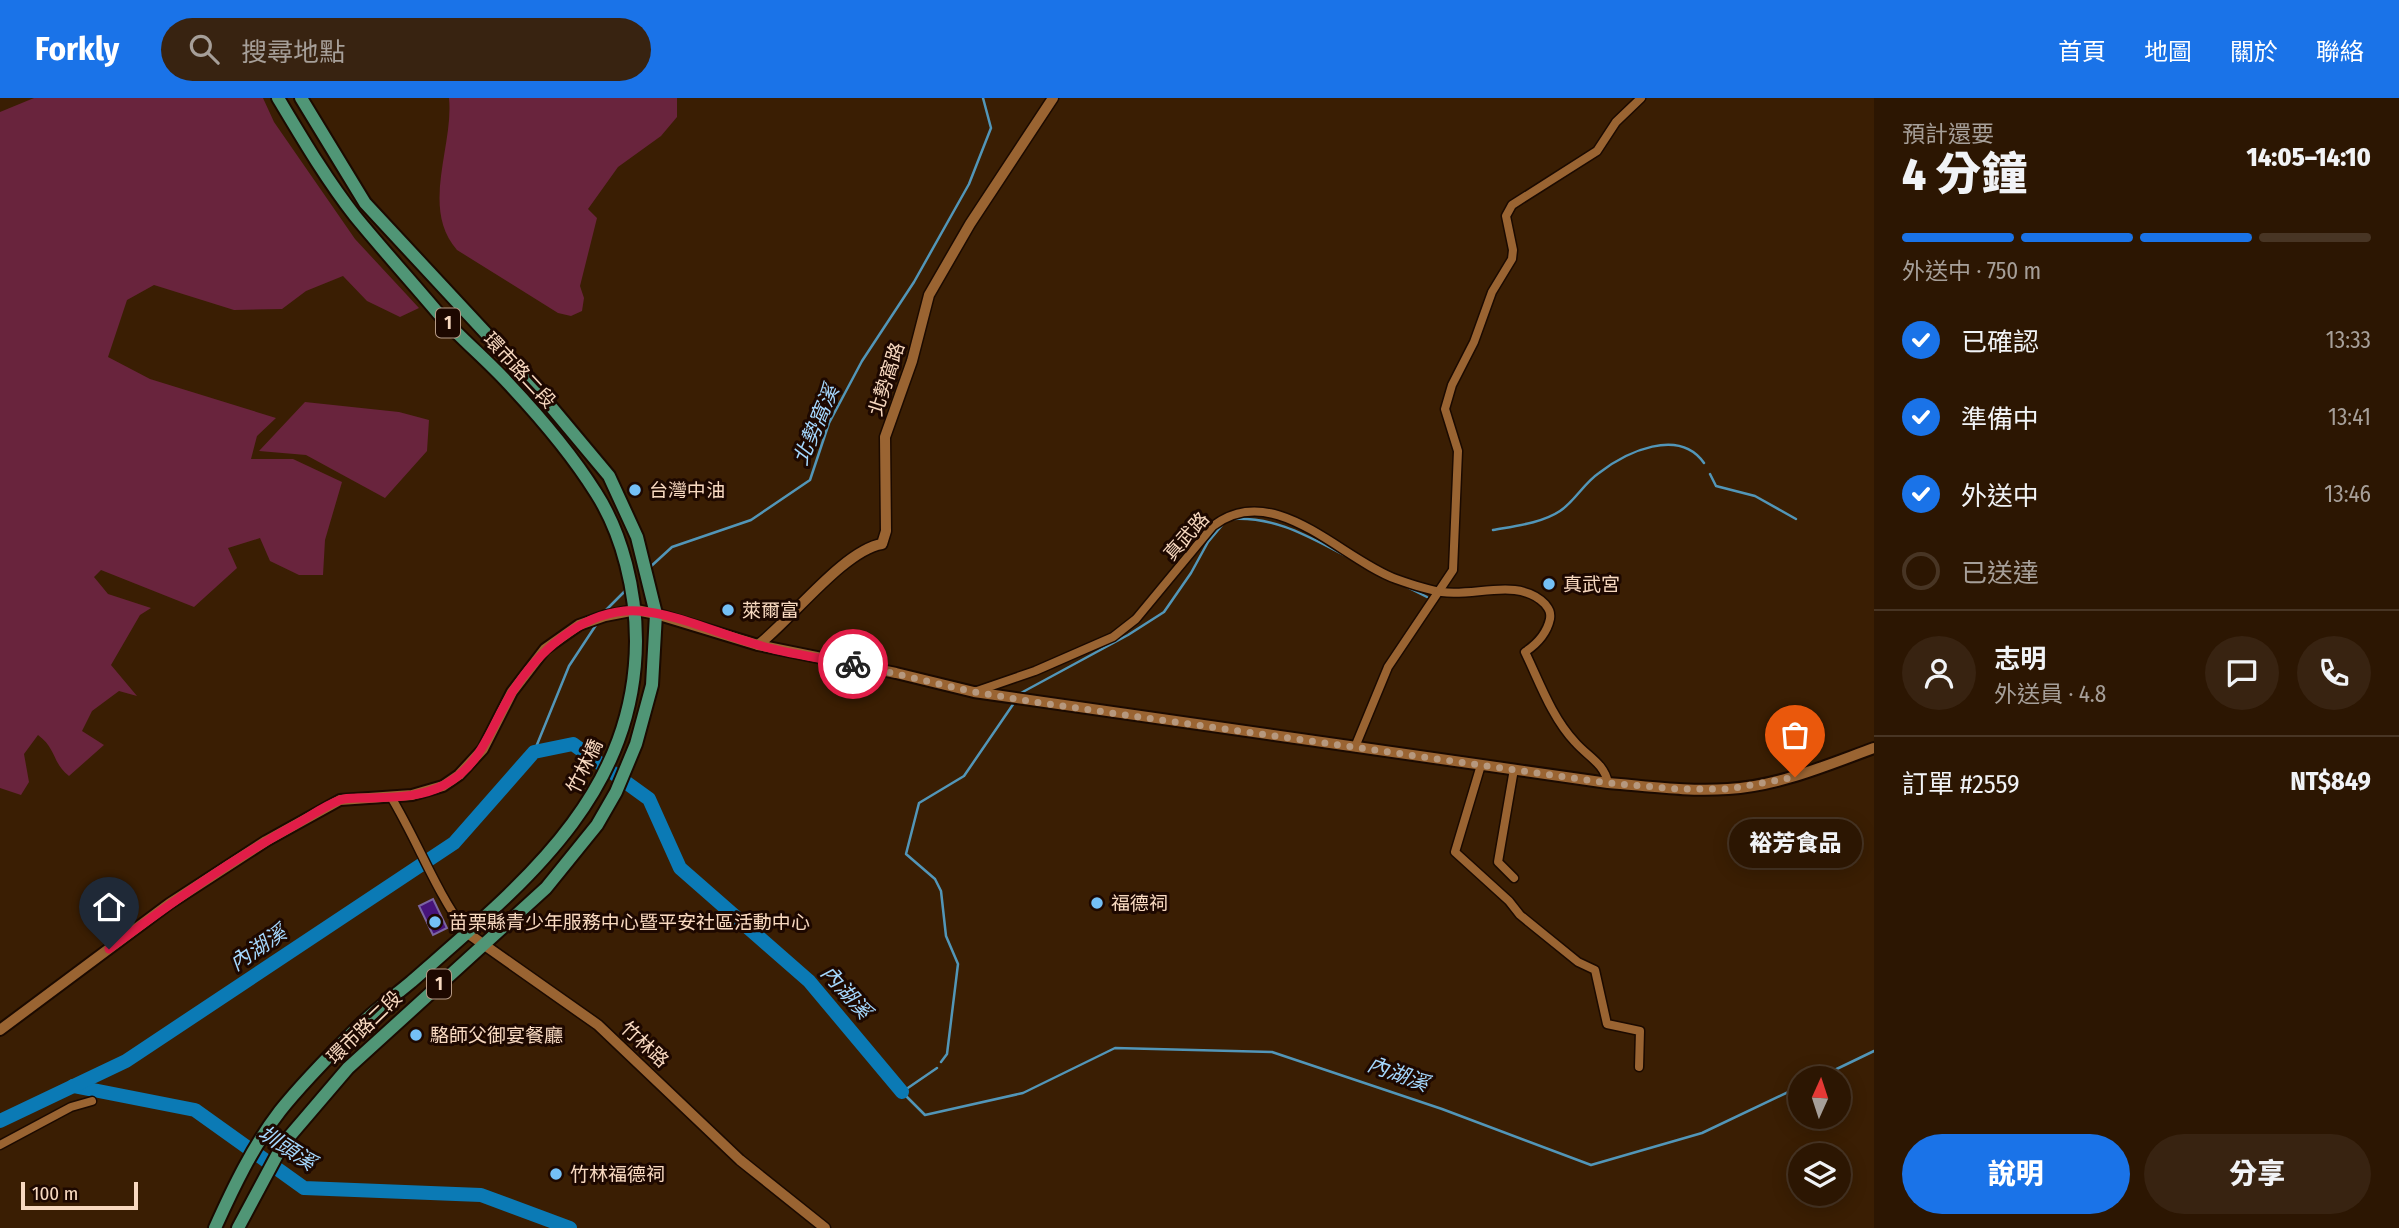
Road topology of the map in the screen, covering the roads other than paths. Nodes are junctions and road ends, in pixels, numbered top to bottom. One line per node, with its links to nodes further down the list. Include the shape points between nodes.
1 (278, 98): 6 (main road, 環市路二段 / 1, via 355,216 565,447 599,496 619,544)
2 (301, 98): 7 (main road, 環市路二段 / 1, via 365,203 522,372 608,476 637,537)
3 (1053, 98): 8 (street, 北勢窩路, via 929,295 885,437 886,531 882,544 869,546 834,574)
4 (1641, 98): 5 (street, via 1616,122 1597,151 1512,205 1506,216 1512,259 1492,292 1445,409 1458,451 1453,570)
5 (1441, 592): 9 (street, 真武路, via 1394,579 1297,522 1243,511 1225,516 1213,526 1136,619 1113,637); 10 (street, via 1388,667); 14 (street, 真武路, via 1522,591 1537,596 1548,608 1551,614 1543,635 1525,652 1564,729 1606,769)
6 (636, 610): 7 (main road); 15 (main road, via 579,625 545,649 512,692 483,749 459,775 430,791); 16 (main road, 竹林橋 / 1, via 630,709)
7 (656, 614): 8 (main road); 17 (main road, 竹林橋 / 1, via 652,685 636,744)
8 (758, 645): 9 (main road)
9 (974, 692): 10 (main road)
10 (1355, 747): 12 (main road)
11 (1874, 748): 14 (main road, via 1795,777 1729,789)
12 (1481, 765): 13 (main road); 22 (street, via 1455,852 1520,915 1578,962 1595,970 1607,1024 1640,1031)
13 (1514, 769): 14 (main road); 18 (street, via 1498,862)
14 (1608, 783)
15 (391, 797): 19 (street, 竹林路, via 439,892); 21 (main road, via 340,800 267,841 169,904)
16 (580, 817): 19 (main road, 環市路二段 / 1, via 540,864)
17 (597, 825): 20 (main road, 環市路二段 / 1, via 546,888)
18 (1514, 878)
19 (466, 932): 20 (street, 竹林路); 25 (main road, 環市路二段 / 1, via 360,1025 280,1111)
20 (484, 946): 26 (main road, 環市路二段 / 1, via 348,1068 283,1144); 27 (street, 竹林路, via 598,1025 740,1160)
21 (0, 1030)
22 (1639, 1067)
23 (92, 1101): 24 (street)
24 (0, 1144)
25 (215, 1228)
26 (238, 1228)
27 (825, 1228)

